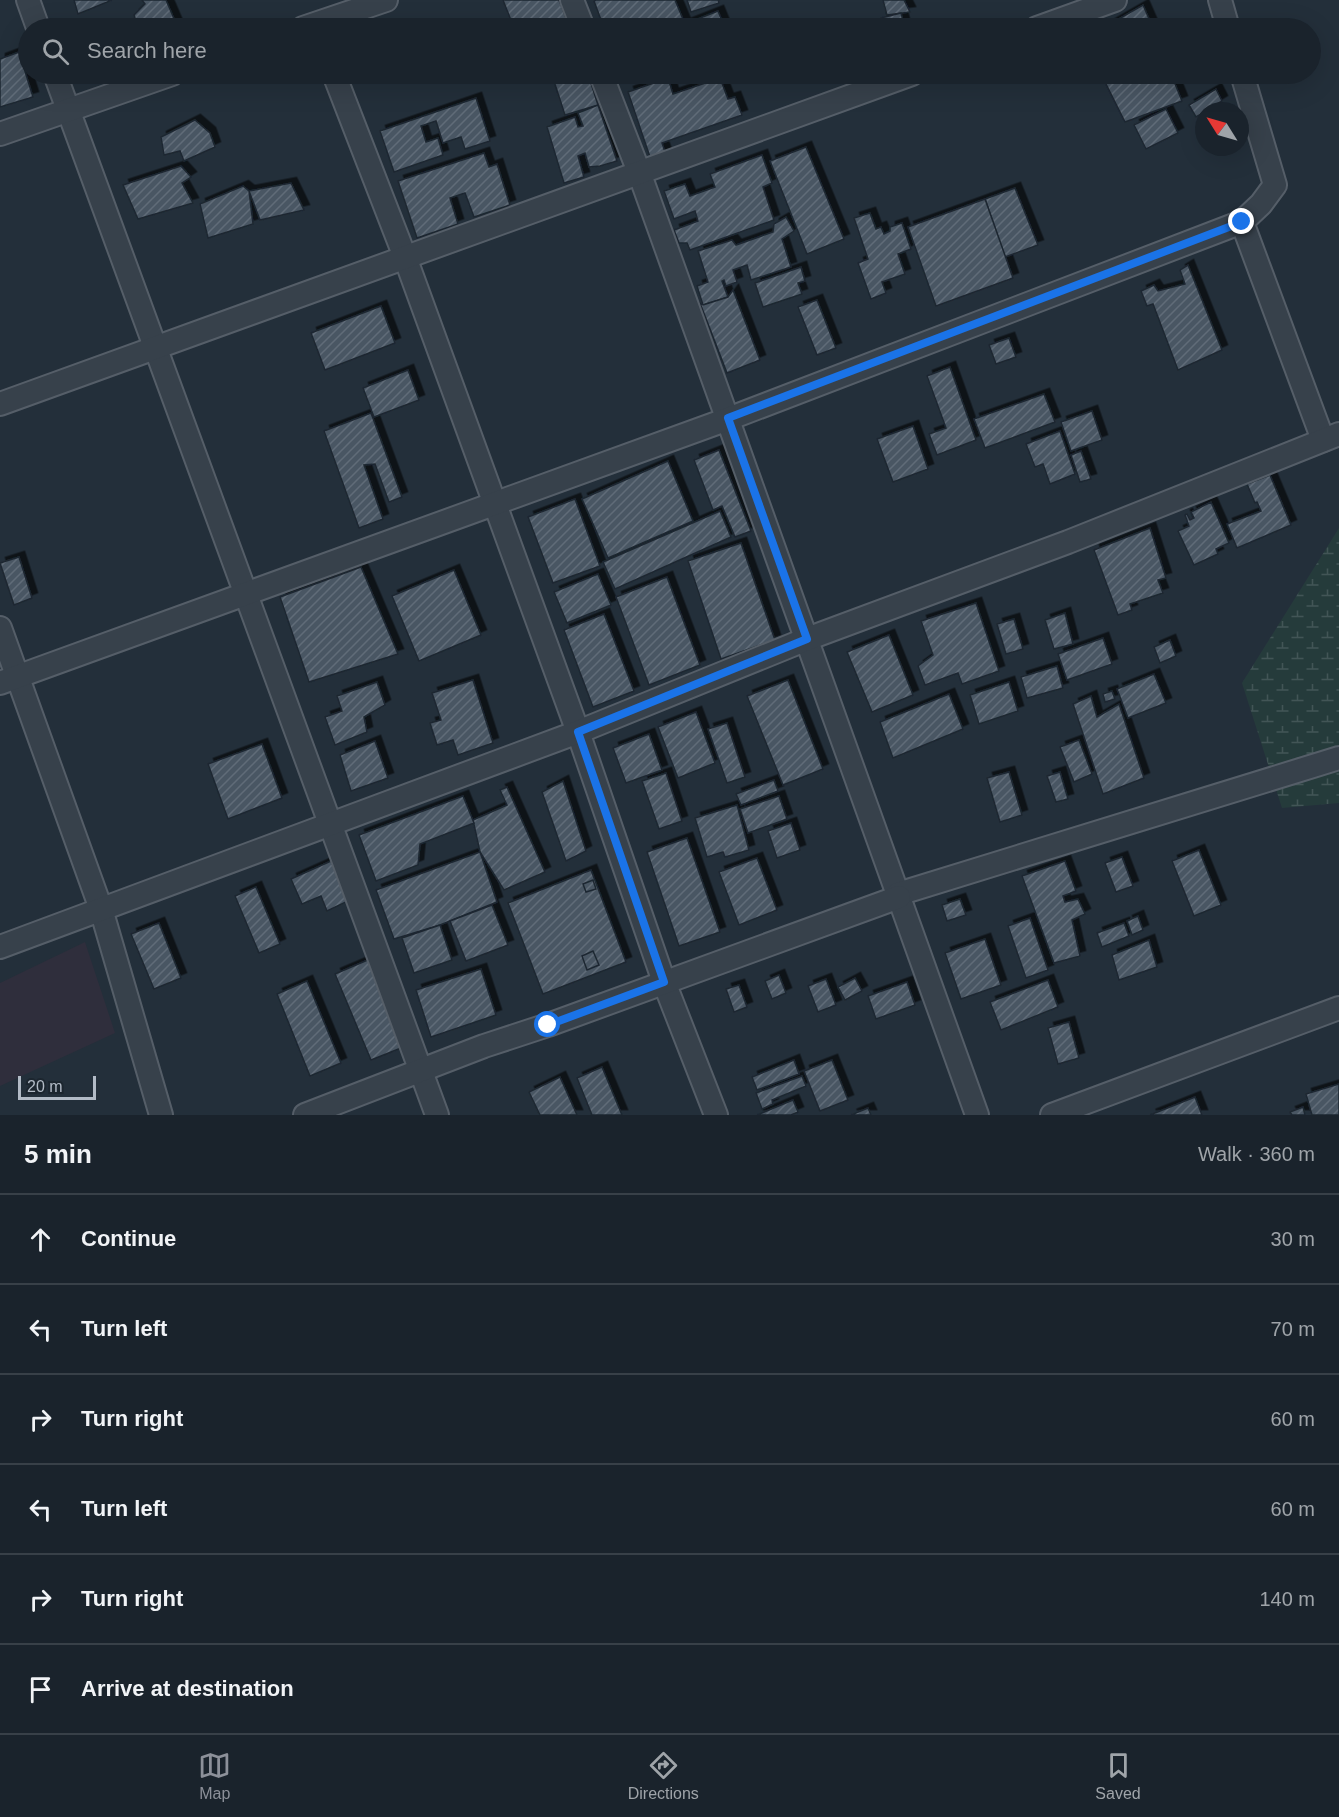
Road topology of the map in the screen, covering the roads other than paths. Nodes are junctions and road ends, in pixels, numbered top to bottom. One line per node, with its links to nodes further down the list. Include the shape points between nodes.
1 (28, 0): 6 (street)
2 (386, 0): 7 (street)
3 (572, 0): 8 (street)
4 (1115, 0): 9 (street)
5 (1220, 0): 10 (street)
6 (34, 18)
7 (337, 18)
8 (579, 18)
9 (1064, 18)
10 (1225, 18)
11 (58, 84): 17 (street)
12 (142, 84): 17 (street)
13 (338, 84): 21 (street)
14 (604, 84): 19 (street)
15 (884, 84): 19 (street)
16 (1245, 84): 20 (street, via 1275,185)
17 (68, 109): 18 (street); 22 (street)
18 (0, 134)
19 (639, 172): 21 (street); 24 (street)
20 (1242, 222): 24 (street); 25 (street)
21 (405, 257): 22 (street); 26 (street)
22 (155, 348): 23 (street); 27 (street)
23 (0, 404)
24 (728, 418): 26 (street); 29 (street)
25 (1331, 437): 29 (street, via 1068,542)
26 (494, 503): 27 (street); 31 (street)
27 (245, 594): 30 (street); 33 (street)
28 (0, 627): 30 (street)
29 (807, 639): 31 (street); 34 (street)
30 (9, 679): 35 (street)
31 (578, 732): 33 (street); 37 (street)
32 (1339, 758): 34 (street)
33 (330, 824): 35 (street); 39 (street)
34 (899, 895): 37 (street); 44 (street)
35 (101, 909): 36 (street); 40 (street)
36 (0, 947)
37 (664, 982): 39 (street); 43 (street)
38 (1339, 1008): 45 (street)
39 (421, 1071): 41 (street); 42 (street)
40 (160, 1115)
41 (305, 1115)
42 (437, 1115)
43 (716, 1115)
44 (977, 1115)
45 (1052, 1115)

